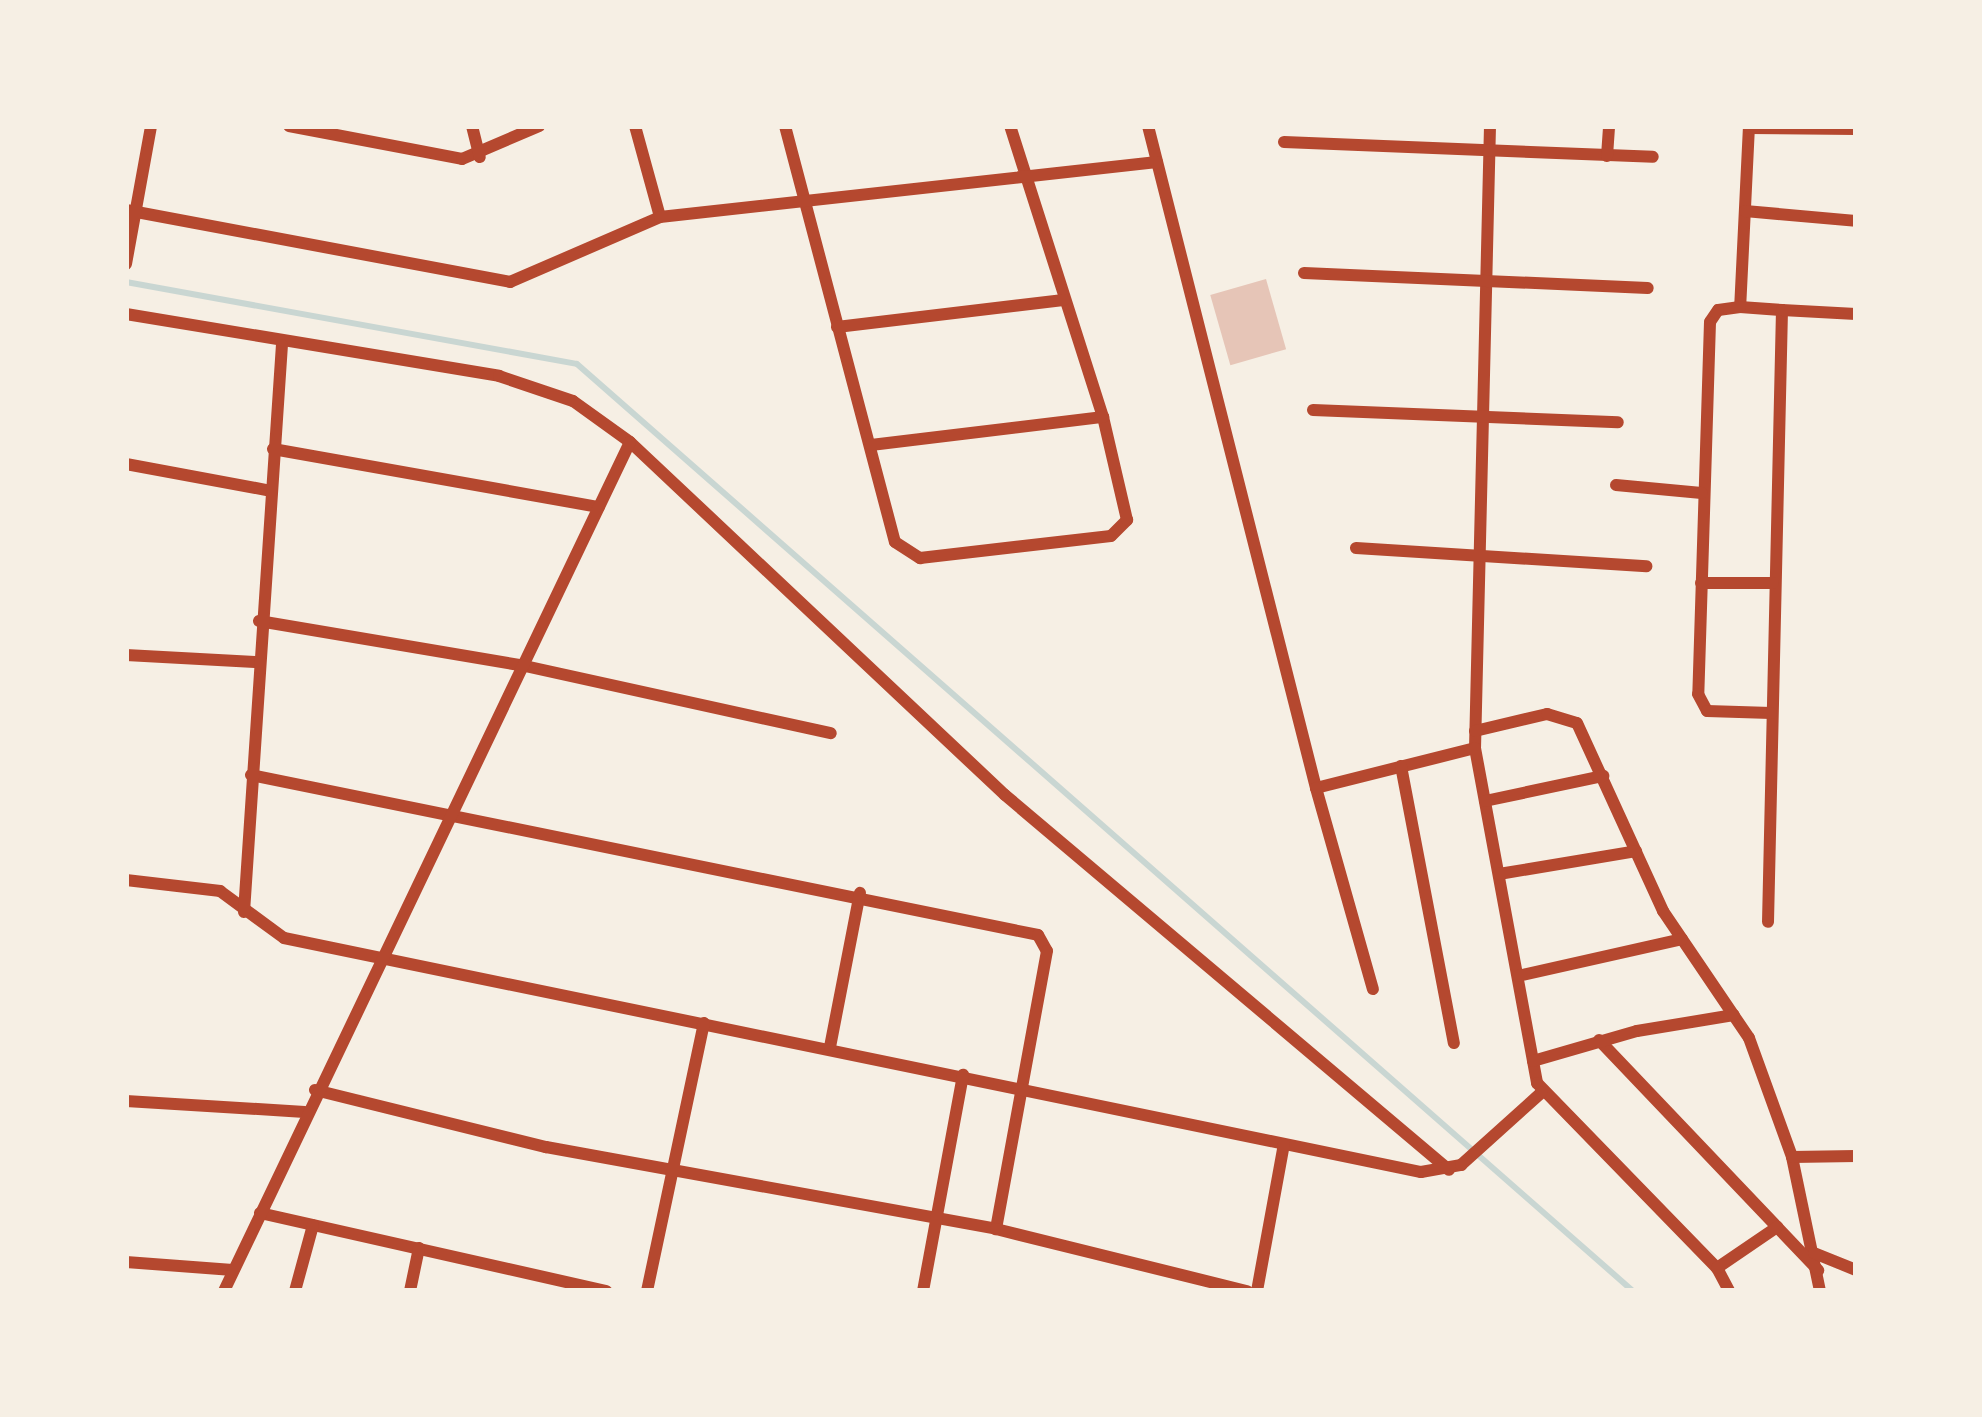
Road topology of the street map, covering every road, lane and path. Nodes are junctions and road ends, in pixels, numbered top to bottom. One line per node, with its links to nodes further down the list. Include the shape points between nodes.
1 (151, 126): 21 (street)
2 (290, 126): 16 (street, via 441,157)
3 (472, 126): 16 (street)
4 (539, 126): 16 (street)
5 (635, 126): 23 (street)
6 (785, 126): 20 (street)
7 (1010, 126): 19 (street)
8 (1148, 126): 18 (street)
9 (1490, 126): 14 (street)
10 (1609, 126): 15 (street)
11 (1749, 127): 12 (street); 22 (street)
12 (1856, 129)
13 (1284, 142): 14 (street)
14 (1489, 150): 15 (street); 27 (street)
15 (1607, 156): 17 (street)
16 (480, 157)
17 (1653, 157)
18 (1157, 162): 19 (street); 64 (street)
19 (1028, 181): 20 (street); 29 (street)
20 (804, 203): 23 (street); 34 (street)
21 (131, 211): 23 (street, via 510,282); 25 (street)
22 (1745, 211): 24 (street); 30 (street)
23 (660, 218)
24 (1856, 220)
25 (126, 264)
26 (1304, 273): 27 (street)
27 (1486, 276): 28 (street); 37 (street)
28 (1648, 288)
29 (1064, 300): 34 (street); 38 (street)
30 (1740, 307): 31 (street); 46 (street, via 1718,310 1710,322)
31 (1781, 310): 33 (street); 52 (street)
32 (126, 314): 35 (street)
33 (1856, 314)
34 (837, 327): 41 (street)
35 (282, 345): 40 (street, via 534,383); 42 (street)
36 (1313, 410): 37 (street)
37 (1482, 415): 39 (street); 49 (street)
38 (1103, 417): 41 (street); 41 (street, via 1127,507 1112,536 911,557 895,542)
39 (1618, 422)
40 (630, 442): 47 (street); 92 (street, via 1004,796)
41 (871, 445)
42 (273, 449): 45 (street); 47 (street)
43 (126, 464): 45 (street)
44 (1616, 485): 46 (street)
45 (271, 490): 53 (street)
46 (1702, 493): 51 (street)
47 (598, 507): 56 (street)
48 (1356, 548): 49 (street)
49 (1479, 559): 50 (street); 58 (street)
50 (1646, 566)
51 (1701, 583): 52 (street); 57 (street, via 1702,708)
52 (1773, 583): 57 (street)
53 (259, 621): 55 (street); 56 (street)
54 (126, 655): 55 (street)
55 (255, 662): 62 (street)
56 (525, 666): 59 (street); 66 (street)
57 (1771, 713): 72 (street)
58 (1475, 730): 60 (street); 63 (street, via 1547,714 1572,717)
59 (831, 733)
60 (1474, 748): 61 (street); 65 (street)
61 (1401, 766): 64 (street); 80 (street)
62 (251, 775): 66 (street); 71 (street)
63 (1603, 776): 65 (street); 67 (street)
64 (1316, 788): 76 (street)
65 (1485, 802): 68 (street)
66 (452, 812): 70 (street); 74 (street)
67 (1636, 851): 68 (street); 73 (street)
68 (1499, 874): 75 (street)
69 (126, 880): 71 (street, via 206,887)
70 (860, 893): 81 (street); 84 (street, via 1027,930 1045,942)
71 (244, 912): 74 (street, via 284,938)
72 (1768, 922)
73 (1682, 939): 75 (street); 77 (street)
74 (387, 960): 78 (street); 85 (street)
75 (1518, 976): 82 (street)
76 (1373, 989)
77 (1734, 1015): 79 (street); 91 (street, via 1750,1038)
78 (704, 1023): 81 (street); 93 (street)
79 (1599, 1040): 82 (street); 97 (street)
80 (1454, 1043)
81 (830, 1047): 83 (street)
82 (1533, 1061): 86 (street)
83 (963, 1076): 84 (street); 95 (street)
84 (1023, 1088): 89 (street); 98 (street)
85 (315, 1090): 88 (street); 93 (street)
86 (1541, 1093): 92 (street); 102 (street)
87 (126, 1101): 88 (street)
88 (305, 1112): 94 (street)
89 (1284, 1144): 92 (street, via 1421,1172); 114 (street)
90 (1856, 1156): 91 (street)
91 (1792, 1157): 100 (street)
92 (1455, 1167)
93 (671, 1169): 95 (street); 111 (street)
94 (260, 1213): 96 (street); 103 (street)
95 (938, 1217): 98 (street); 112 (street)
96 (313, 1225): 99 (street); 108 (street)
97 (1777, 1227): 102 (street); 104 (street)
98 (996, 1229): 113 (street)
99 (419, 1248): 106 (street); 109 (street)
100 (1814, 1253): 104 (street); 105 (street)
101 (126, 1262): 103 (street)
102 (1717, 1268): 115 (street)
103 (233, 1270): 107 (street)
104 (1818, 1270): 116 (street)
105 (1856, 1270)
106 (531, 1284): 110 (street)
107 (224, 1291)
108 (296, 1291)
109 (410, 1291)
110 (606, 1291)
111 (646, 1291)
112 (923, 1291)
113 (1247, 1291)
114 (1257, 1291)
115 (1729, 1291)
116 (1820, 1291)

